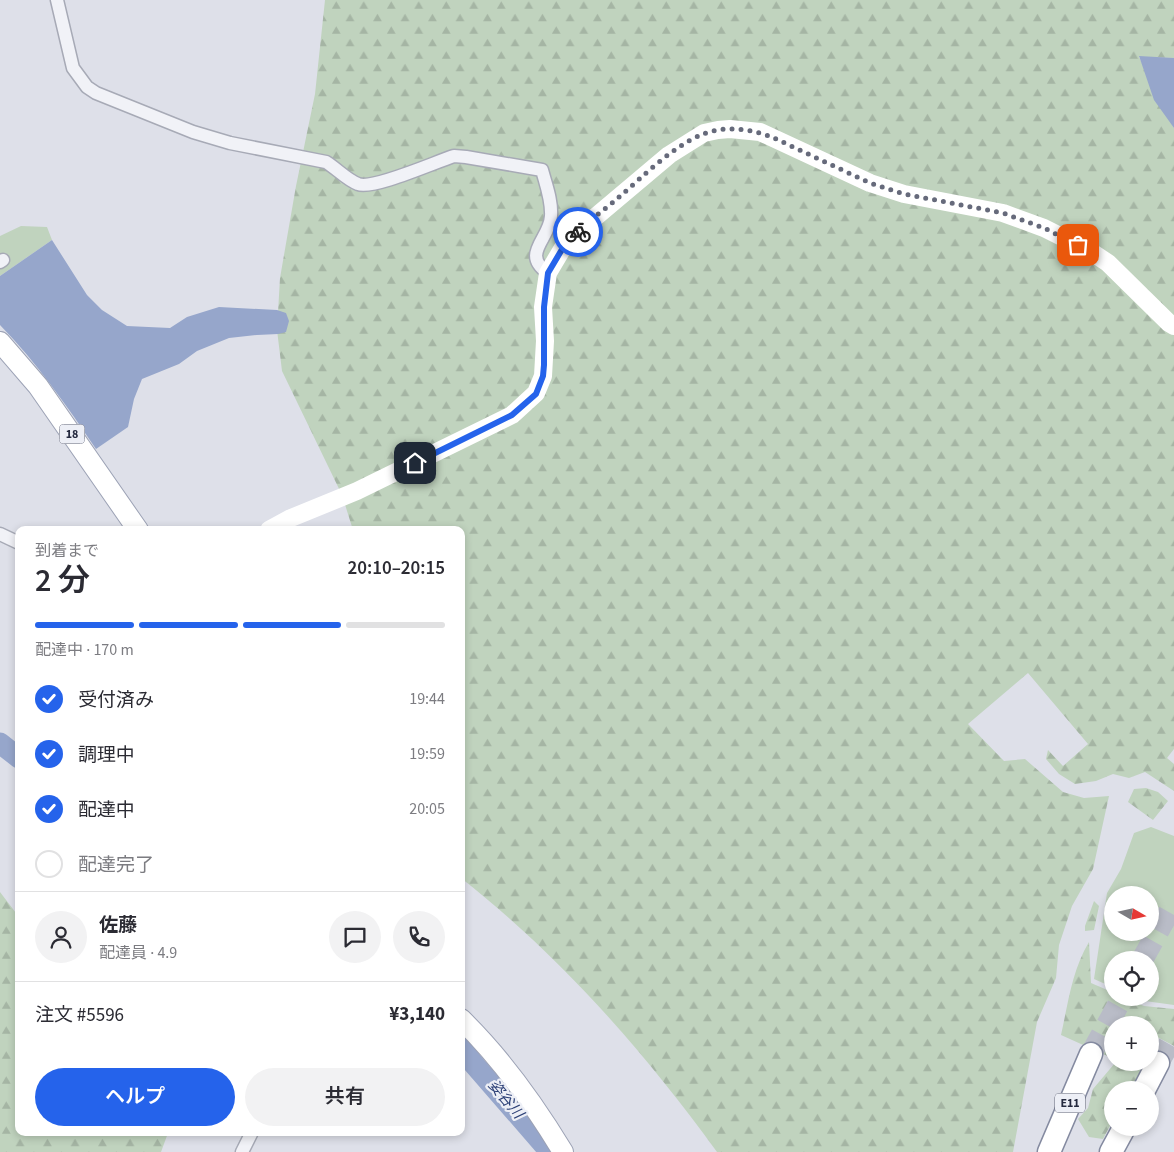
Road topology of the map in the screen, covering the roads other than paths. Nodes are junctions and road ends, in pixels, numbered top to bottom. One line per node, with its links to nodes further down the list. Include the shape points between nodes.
1 (57, 0): 2 (street, via 73,68 87,86 96,93 193,132 230,143 326,162 361,185 380,182 454,156 542,170 551,204 551,218 537,249 536,262)
2 (548, 273): 3 (street, via 564,246 580,230 669,155 704,133 744,130 760,132 870,183 904,194 1003,213 1058,235 1108,263); 6 (street, via 543,376 530,400 512,415 357,491)
3 (1174, 326)
4 (0, 342): 5 (main road, 18, via 38,386)
5 (131, 526)
6 (276, 526)
7 (0, 534): 8 (street)
8 (15, 541)
9 (465, 1023): 14 (main road, via 515,1079)
10 (1091, 1054): 15 (highway, E11)
11 (250, 1136): 13 (street)
12 (1120, 1136): 16 (highway)
13 (242, 1152)
14 (563, 1152)
15 (1049, 1152)
16 (1111, 1152)

